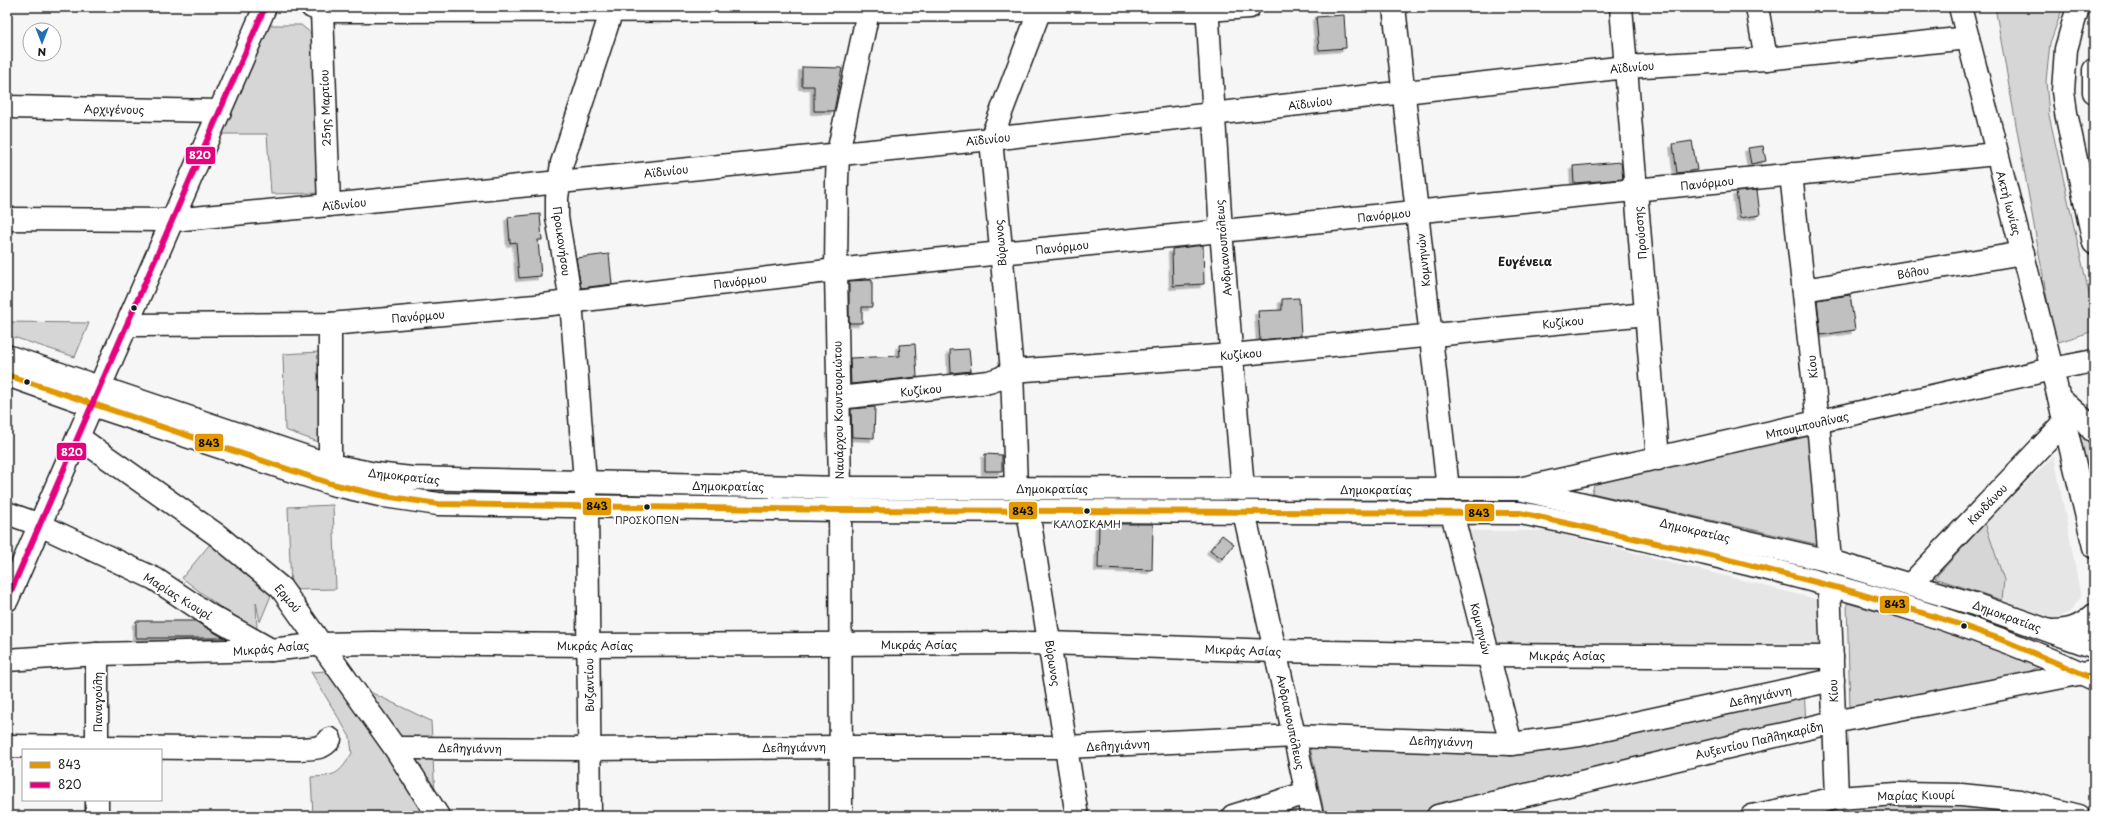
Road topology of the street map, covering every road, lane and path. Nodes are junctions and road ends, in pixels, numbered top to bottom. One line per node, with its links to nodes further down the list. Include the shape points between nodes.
1 (265, 7): 21 (street)
2 (1249, 7): 11 (street)
3 (1394, 7): 18 (street, Κομνηνών)
4 (1622, 7): 16 (street, Προύσσης)
5 (1757, 7): 15 (street)
6 (1960, 7): 14 (street, Ακτή Ιωνίας)
7 (2078, 7): 34 (street, via 2066,49 2062,91)
8 (476, 8): 12 (street); 13 (street)
9 (869, 8): 10 (street); 13 (street); 24 (street, Ναυάρχου Κουντουριώτου)
10 (1041, 8): 11 (street); 23 (street, Βύρωνος)
11 (1209, 8): 22 (street, Ανδριανουπόλεως)
12 (317, 9): 29 (street, 25ης Μαρτίου)
13 (612, 9): 27 (street, Προικονήσου)
14 (1968, 38): 15 (street, Αϊδινίου); 25 (street, Ακτή Ιωνίας)
15 (1766, 59): 16 (street, Αϊδινίου)
16 (1626, 67): 18 (street, Αϊδινίου); 28 (street, Προύσσης)
17 (2094, 70): 19 (street)
18 (1404, 92): 22 (street, Αϊδινίου); 30 (street, Κομνηνών)
19 (2094, 92)
20 (7, 107): 21 (street, Αρχιγένους)
21 (220, 111): 32 (street)
22 (1213, 114): 23 (street, Αϊδινίου); 33 (street, Ανδριανουπόλεως)
23 (991, 139): 24 (street, Αϊδινίου); 35 (street, Βύρωνος)
24 (838, 153): 27 (street, Αϊδινίου); 37 (street, Ναυάρχου Κουντουριώτου)
25 (1996, 154): 26 (street, Πανόρμου); 36 (street, Ακτή Ιωνίας)
26 (1791, 174): 28 (street, Πανόρμου); 38 (street, Κίου)
27 (558, 182): 29 (street, Αϊδινίου); 39 (street, Προικονήσου, via 557,217)
28 (1636, 190): 30 (street, Πανόρμου); 40 (street, Προύσσης)
29 (329, 205): 32 (street, Αϊδινίου)
30 (1417, 212): 33 (street, Πανόρμου); 43 (street, Κομνηνών)
31 (7, 219): 32 (street, Αϊδινίου)
32 (173, 220): 42 (street)
33 (1221, 231): 35 (street, Πανόρμου); 44 (street, Ανδριανουπόλεως)
34 (2094, 243)
35 (1000, 253): 37 (street, Πανόρμου); 48 (street, Βύρωνος)
36 (2023, 253): 38 (street, Βόλου); 47 (street, Ακτή Ιωνίας)
37 (836, 270): 39 (street, Πανόρμου); 51 (street, Ναυάρχου Κουντουριώτου)
38 (1804, 290): 53 (street, Κίου)
39 (571, 301): 41 (street, Πανόρμου); 59 (street, Προικονήσου)
40 (1646, 314): 43 (street, Κυζίκου); 57 (street, Προύσσης)
41 (330, 324): 42 (street, Πανόρμου); 58 (street)
42 (127, 325): 50 (street)
43 (1431, 335): 44 (street, Κυζίκου); 63 (street, Κομνηνών)
44 (1232, 355): 48 (street, Κυζίκου); 62 (street, Ανδριανουπόλεως)
45 (7, 356): 50 (street, Δημοκρατίας)
46 (2094, 361): 47 (street, Μπουμπουλίνας)
47 (2052, 369): 52 (street, Ακτή Ιωνίας); 53 (street, Μπουμπουλίνας)
48 (1012, 371): 51 (street, Κυζίκου, via 989,382); 61 (street, Βύρωνος)
49 (7, 375): 50 (street, Δημοκρατίας)
50 (96, 397): 56 (street); 58 (street, Δημοκρατίας); 66 (street, Δημοκρατίας, via 332,484 384,496 438,504)
51 (838, 398): 60 (street, Ναυάρχου Κουντουριώτου)
52 (2059, 398): 54 (street, Ακτή Ιωνίας); 55 (street)
53 (1818, 422): 57 (street, Μπουμπουλίνας); 74 (street, Κίου)
54 (2064, 423): 73 (street, Ακτή Ιωνίας); 76 (street, Κανδάνου)
55 (2094, 432)
56 (78, 437): 72 (street); 81 (street, Ερμού, via 217,535 261,570 281,588)
57 (1658, 459): 64 (street, Μπουμπουλίνας)
58 (330, 465): 59 (street, Δημοκρατίας, via 376,474 440,480)
59 (585, 482): 60 (street, Δημοκρατίας); 66 (street, Βυζαντίου)
60 (840, 488): 61 (street, Δημοκρατίας); 67 (street, Ναυάρχου Κουντουριώτου)
61 (1016, 488): 62 (street, Δημοκρατίας)
62 (1243, 488): 63 (street, Δημοκρατίας)
63 (1448, 489): 64 (street, Δημοκρατίας)
64 (1519, 489): 74 (street, Δημοκρατίας)
65 (7, 498): 72 (street)
66 (587, 507): 67 (street, Δημοκρατίας); 83 (street, Βυζαντίου)
67 (839, 510): 68 (street, Δημοκρατίας); 82 (street, Ναυάρχου Κουντουριώτου)
68 (1028, 511): 69 (street, Δημοκρατίας); 80 (street, Βύρωνος)
69 (1244, 512): 71 (street, Δημοκρατίας); 86 (street, Ανδριανουπόλεως)
70 (7, 513): 72 (street)
71 (1452, 513): 75 (street, Δημοκρατίας, via 1520,513); 88 (street, Κομνηνών)
72 (43, 518): 77 (street); 85 (street, Μαρίας Κιουρί, via 155,579 209,615)
73 (2094, 547)
74 (1830, 561): 76 (street, Δημοκρατίας)
75 (1829, 584): 89 (street, Κίου); 91 (street, Δημοκρατίας, via 1969,629)
76 (1911, 584): 79 (street, Δημοκρατίας)
77 (7, 600)
78 (2094, 615): 79 (street, via 2083,625 2067,631)
79 (2047, 631): 84 (street, Δημοκρατίας)
80 (1049, 643): 82 (street, Μικράς Ασίας); 86 (street, Μικράς Ασίας); 99 (street, Βύρωνος)
81 (322, 644): 83 (street, Μικράς Ασίας); 85 (street, Μικράς Ασίας); 101 (street, Ερμού)
82 (840, 644): 83 (street, Μικράς Ασίας); 98 (street, Ναυάρχου Κουντουριώτου)
83 (589, 645): 102 (street, Βυζαντίου)
84 (2094, 647)
85 (271, 650): 87 (street, Μικράς Ασίας)
86 (1275, 651): 88 (street, Μικράς Ασίας); 94 (street, Ανδριανουπόλεως)
87 (97, 654): 90 (street, Μικράς Ασίας); 100 (street, Παναγούλη)
88 (1487, 655): 89 (street, Μικράς Ασίας); 96 (street, Κομνηνών)
89 (1832, 657): 92 (street, Κίου)
90 (7, 660)
91 (2090, 674): 93 (street, Αυξεντίου Παλληκαρίδη)
92 (1833, 680): 93 (street, Κίου); 96 (street, Δεληγιάννη, via 1580,736)
93 (1834, 722): 104 (street, Κίου); 113 (street, Αυξεντίου Παλληκαρίδη)
94 (1295, 736): 96 (street, Δεληγιάννη); 99 (street, Δεληγιάννη); 103 (street, Ανδριανουπόλεως)
95 (330, 739): 100 (street, via 326,745 319,748)
96 (1511, 744)
97 (7, 746): 100 (street)
98 (840, 747): 99 (street, Δεληγιάννη); 102 (street, Δεληγιάννη); 109 (street, Ναυάρχου Κουντουριώτου)
99 (1066, 747): 110 (street, Βύρωνος)
100 (97, 748)
101 (395, 748): 102 (street, Δεληγιάννη); 107 (street, Ερμού)
102 (590, 749): 108 (street, Βυζαντίου)
103 (1306, 793): 111 (street); 112 (street, Ανδριανουπόλεως)
104 (1836, 798): 114 (street, Μαρίας Κιουρί); 115 (street, Μαρίας Κιουρί, via 1897,794 1962,795 2020,801)
105 (97, 801): 106 (street)
106 (97, 816)
107 (438, 816)
108 (590, 816)
109 (841, 816)
110 (1076, 816)
111 (1233, 816)
112 (1312, 816)
113 (1438, 816)
114 (1752, 816)
115 (2079, 816)

